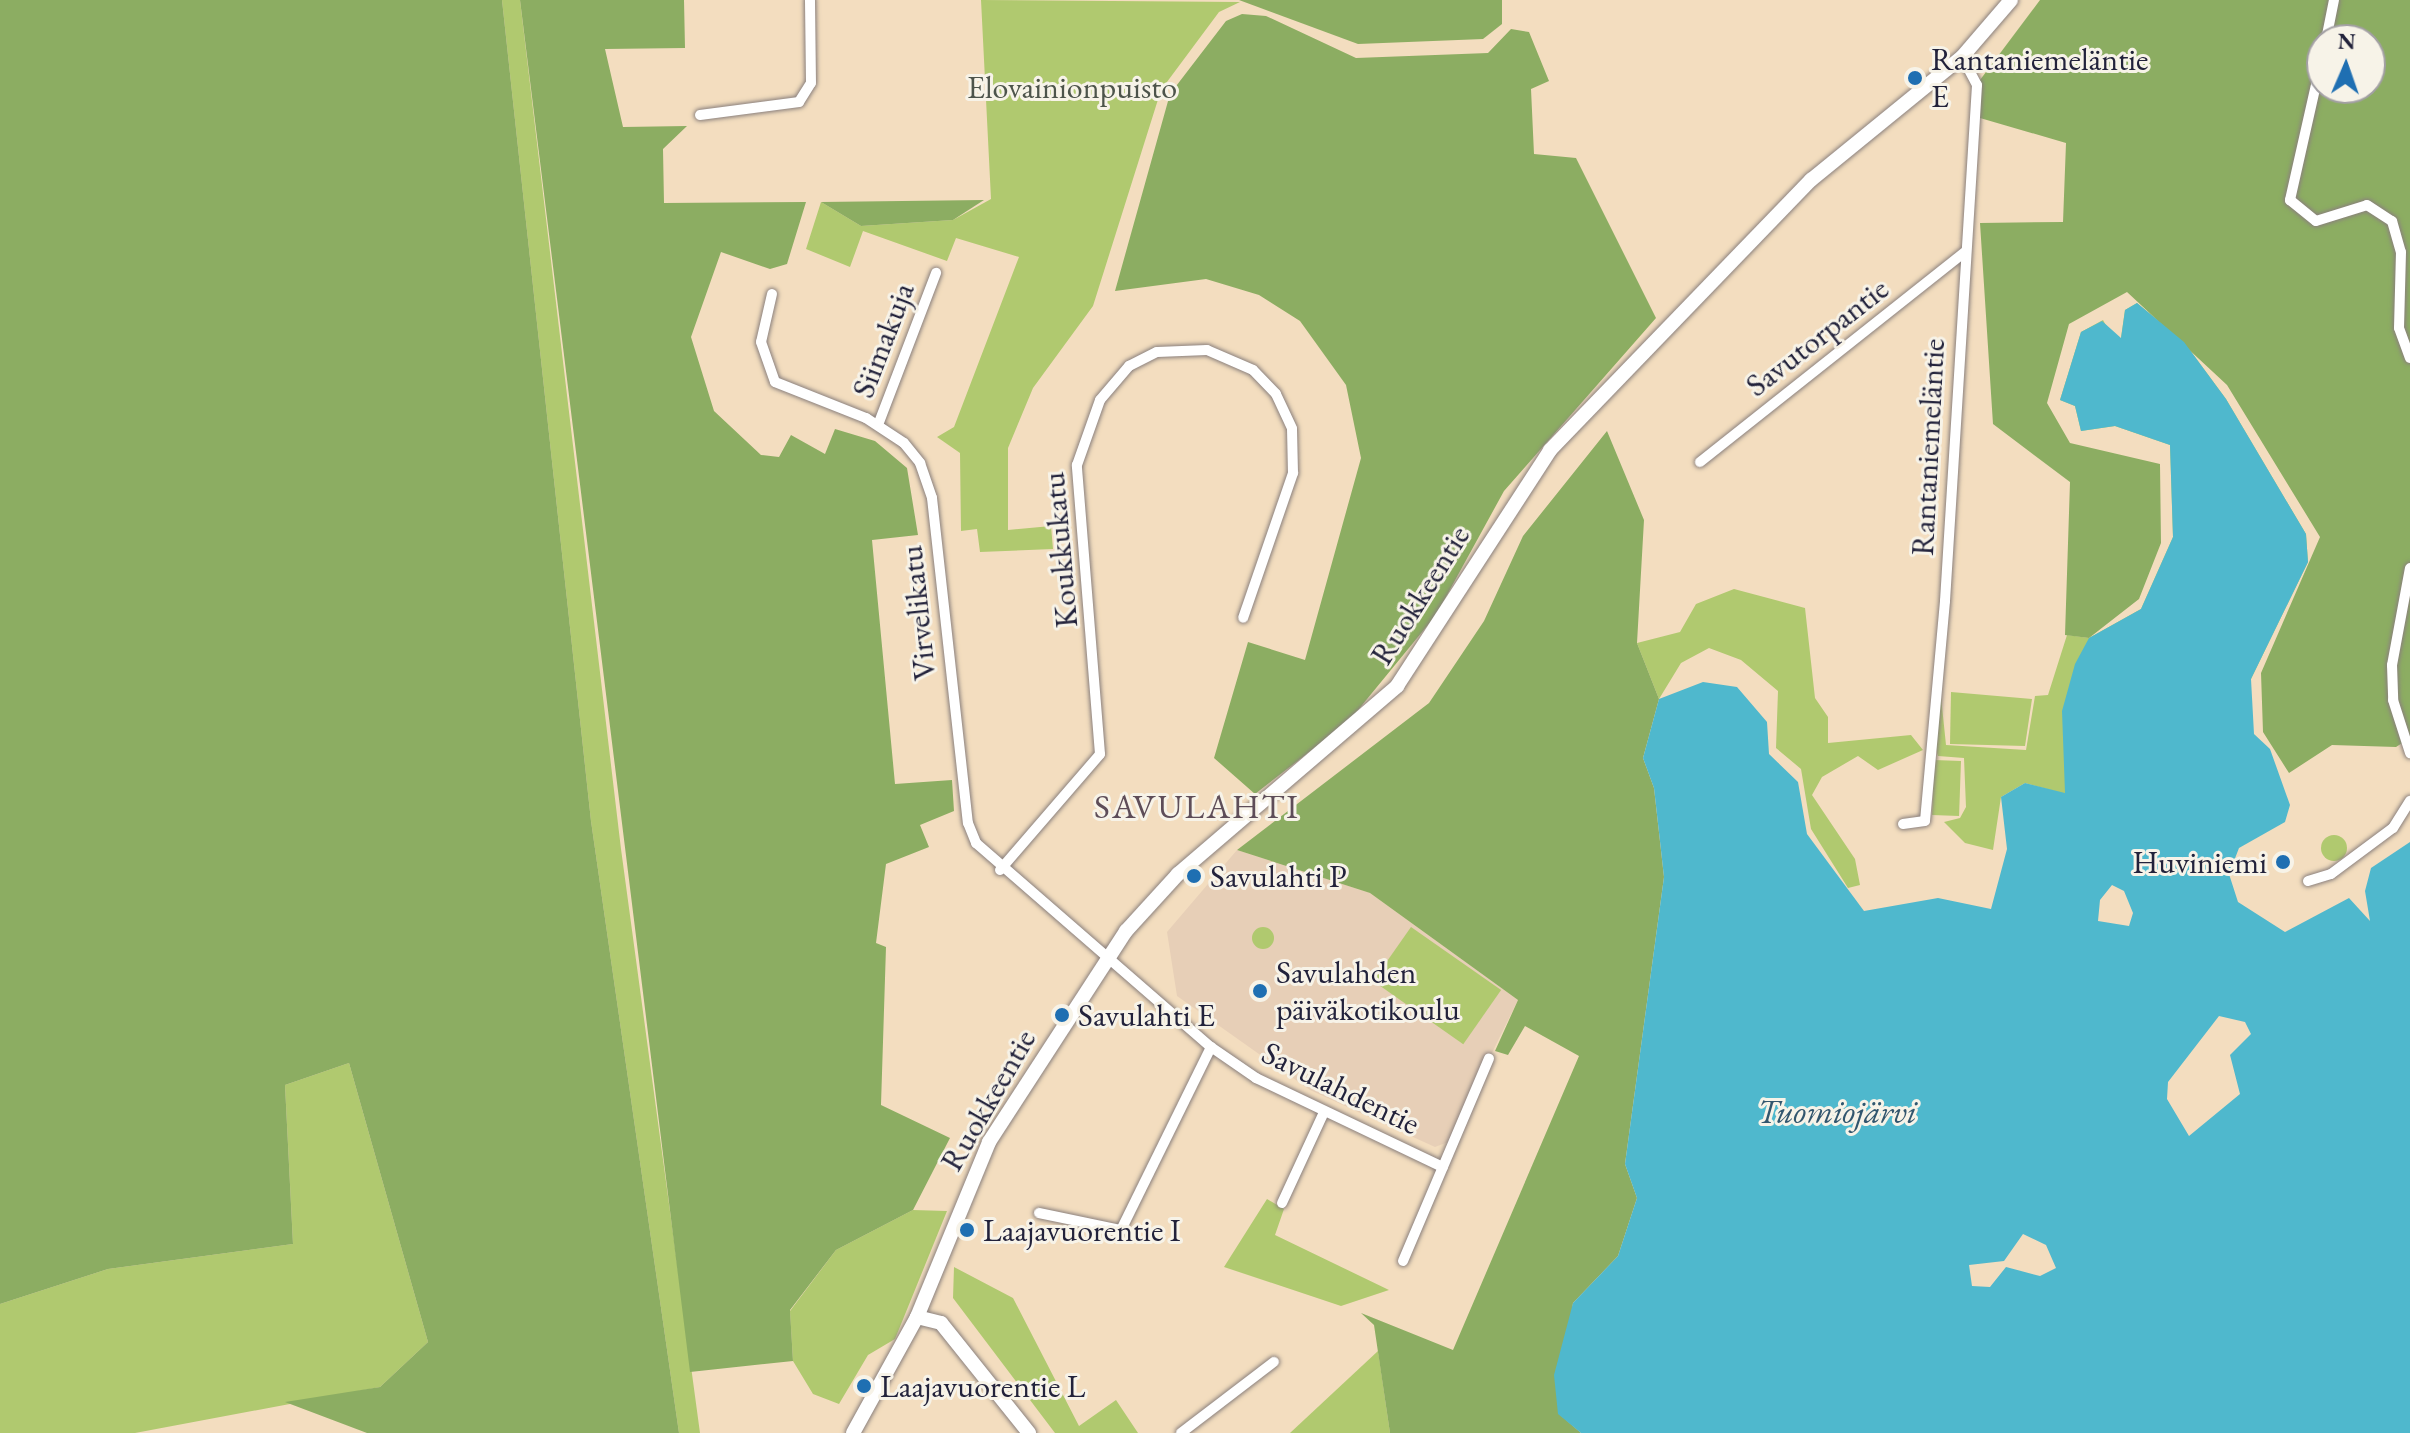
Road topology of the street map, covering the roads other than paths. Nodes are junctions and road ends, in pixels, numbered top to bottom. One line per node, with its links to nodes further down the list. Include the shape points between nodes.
1 (810, 0): 7 (street, via 811,83 799,102)
2 (2011, 0): 5 (street, Ruokkeentie)
3 (2334, 0): 4 (street)
4 (2329, 24)
5 (1962, 57): 8 (street, Rantaniemeläntie, via 1977,85); 21 (street, Ruokkeentie, via 1811,180 1601,395 1515,495 1397,686 1178,874)
6 (2312, 104): 11 (street, via 2290,200 2316,221 2367,205 2392,221 2401,252 2399,328)
7 (700, 115)
8 (1965, 252): 13 (street, Savutorpantie); 18 (street, Rantaniemeläntie, via 1925,821)
9 (936, 273): 12 (street, Siimakuja)
10 (772, 294): 12 (street, Virvelikatu, via 761,342 775,382)
11 (2410, 358)
12 (878, 425): 19 (street, Virvelikatu, via 920,463 932,498 968,823)
13 (1700, 462)
14 (2410, 568): 16 (street, via 2392,665)
15 (1243, 618): 19 (street, Koukkukatu, via 1293,473 1292,429 1276,394 1253,370 1207,350 1157,352 1129,366 1100,400 1077,465 1100,754)
16 (2410, 753)
17 (2410, 801): 20 (street, via 2393,828 2331,874)
18 (1903, 824)
19 (1000, 870): 21 (street, Virvelikatu)
20 (2308, 881)
21 (1109, 959): 22 (street, Savulahdentie); 29 (street, Ruokkeentie, via 989,1142)
22 (1211, 1047): 24 (street, Savulahdentie); 27 (street, via 1121,1230)
23 (1489, 1058): 25 (street)
24 (1324, 1112): 25 (street, Savulahdentie); 26 (street)
25 (1443, 1167): 28 (street)
26 (1282, 1203)
27 (1039, 1213)
28 (1403, 1261)
29 (917, 1317): 31 (street, Ruokkeentie); 32 (street, via 941,1323)
30 (1274, 1362): 33 (street)
31 (853, 1433)
32 (1029, 1433)
33 (1181, 1433)

